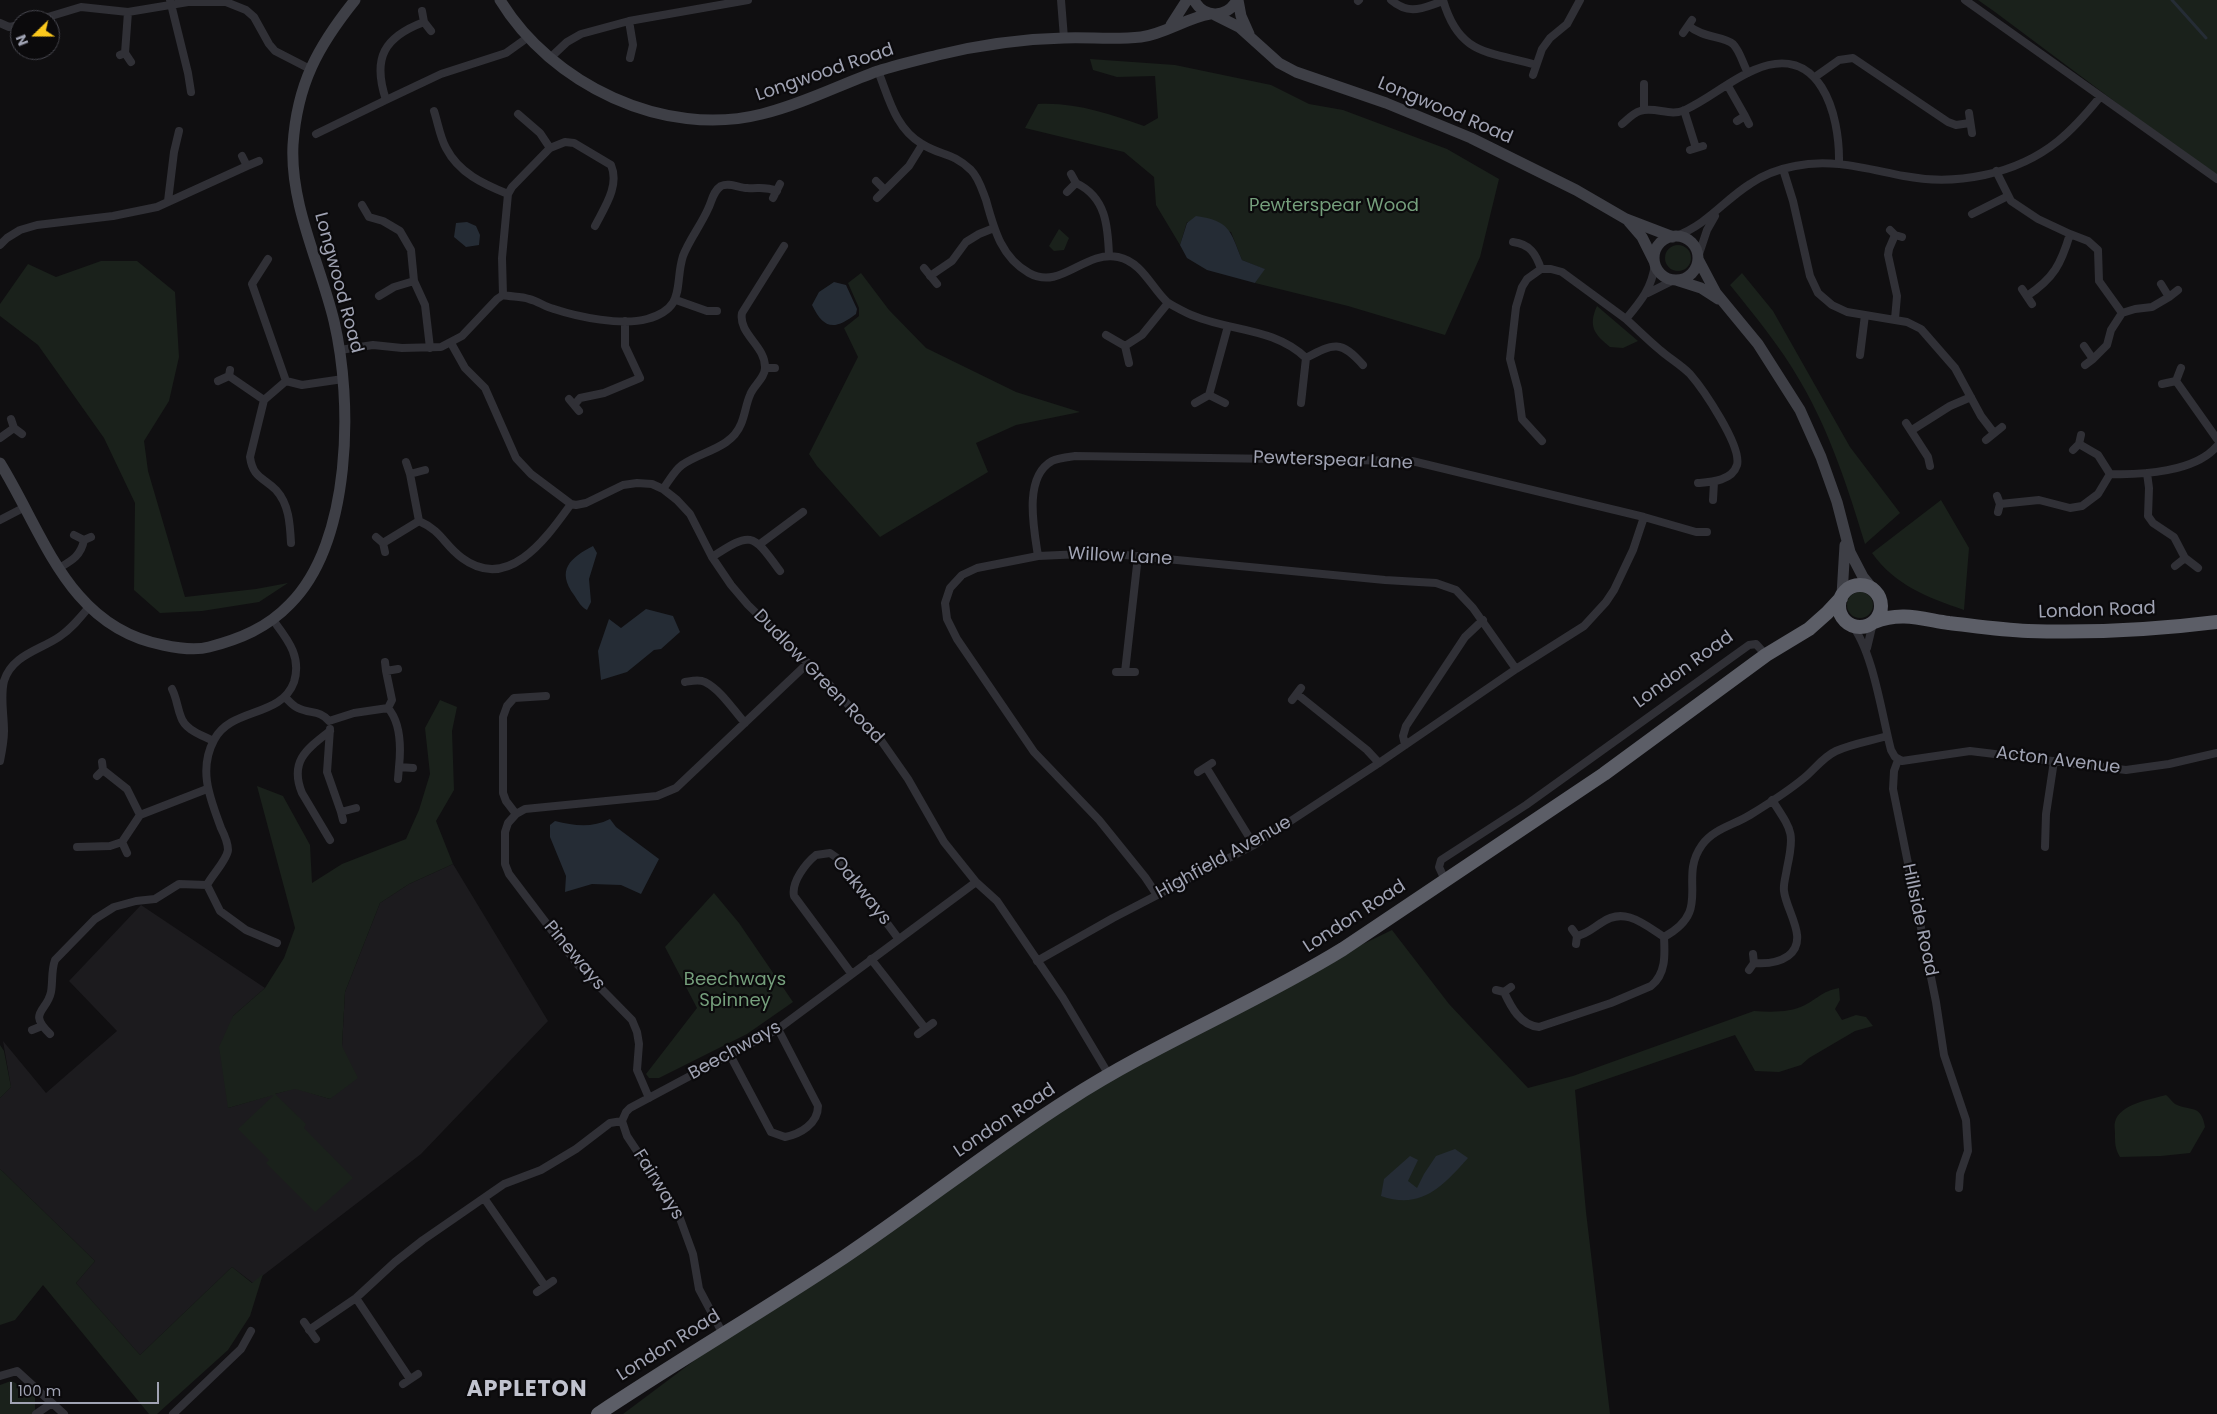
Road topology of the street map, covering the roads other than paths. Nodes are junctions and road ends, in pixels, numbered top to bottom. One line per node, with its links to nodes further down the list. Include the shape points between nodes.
1 (355, 0): 31 (street, Longwood Road, via 330,31)
2 (500, 0): 25 (street, Longwood Road)
3 (748, 0): 19 (street)
4 (1061, 0): 26 (street)
5 (1187, 0): 21 (street)
6 (1194, 0): 18 (street, via 1199,8)
7 (1237, 0): 18 (street, via 1229,10); 24 (street, Longwood Road, via 1244,24)
8 (1390, 0): 9 (street, via 1406,10)
9 (1443, 0): 30 (street, via 1453,27 1469,44)
10 (1580, 0): 30 (street, via 1567,24 1546,43)
11 (1965, 0): 39 (street)
12 (170, 2): 13 (street); 17 (street); 38 (street)
13 (236, 2): 31 (street, via 254,18 275,51)
14 (81, 4): 16 (street); 17 (street)
15 (422, 11): 20 (street)
16 (60, 12)
17 (128, 12): 29 (street, via 123,54)
18 (1212, 14): 21 (street, Longwood Road); 24 (street, Longwood Road, via 1233,23)
19 (629, 21): 27 (street, via 574,37); 28 (street, via 633,44)
20 (424, 22): 23 (street); 40 (street, via 396,37 383,53 380,74)
21 (1170, 26): 26 (street, Longwood Road, via 1128,38)
22 (1688, 26): 33 (street, via 1702,35 1732,44)
23 (431, 31)
24 (1252, 37): 77 (street, Longwood Road, via 1279,63 1296,72 1386,103 1471,138 1576,190)
25 (527, 38): 27 (street, Longwood Road); 40 (street, via 506,53 441,74)
26 (1064, 38): 32 (street, Longwood Road, via 970,48)
27 (550, 58): 32 (street, Longwood Road, via 600,91 627,103 659,114 693,119 722,120 760,115)
28 (630, 58)
29 (131, 62)
30 (1536, 65): 34 (street)
31 (310, 69): 118 (street, Longwood Road, via 294,130 295,184)
32 (878, 72): 54 (street, via 897,120)
33 (1748, 73): 35 (street, via 1781,64 1799,68); 37 (street)
34 (1533, 75)
35 (1815, 77): 48 (street, via 1839,60 1853,58 1948,122 1956,125); 59 (street, via 1830,102)
36 (1644, 84): 41 (street)
37 (1728, 86): 42 (street); 46 (street)
38 (191, 92)
39 (2100, 97): 62 (street, via 2077,124 2050,147); 64 (street)
40 (386, 100): 53 (street)
41 (1644, 110): 42 (street, via 1670,113); 49 (street)
42 (1684, 110): 56 (street)
43 (434, 111): 70 (street, via 446,148 455,162 479,182)
44 (1969, 113): 48 (street)
45 (518, 114): 55 (street, via 540,132)
46 (1745, 116): 47 (street); 50 (street)
47 (1737, 120)
48 (1970, 123): 52 (street)
49 (1622, 124)
50 (1749, 124)
51 (179, 131): 73 (street)
52 (1972, 132)
53 (316, 134)
54 (922, 145): 67 (street, via 909,166); 79 (street, via 960,159 975,174)
55 (550, 148): 70 (street); 78 (street, via 565,142 574,143 611,166 614,184)
56 (1696, 148)
57 (242, 156): 60 (street)
58 (258, 161): 60 (street)
59 (1839, 163): 61 (street); 62 (street, via 1939,180)
60 (247, 166): 73 (street)
61 (1783, 169): 75 (street, via 1749,184); 108 (street, via 1818,293 1832,305)
62 (1996, 171): 71 (street)
63 (1071, 174): 66 (street)
64 (2217, 179)
65 (876, 181): 67 (street)
66 (1076, 184): 69 (street); 86 (street, via 1094,196 1102,209)
67 (885, 190): 72 (street)
68 (777, 191): 102 (street, via 730,185 715,191 684,256)
69 (1068, 192)
70 (508, 194): 98 (street, via 502,258)
71 (2008, 196): 76 (street); 81 (street, via 2024,211)
72 (877, 198)
73 (168, 201): 84 (street, via 113,216 36,225 20,230)
74 (362, 204): 94 (street, via 369,217 400,231 411,250)
75 (1717, 212): 82 (street, via 1686,233); 87 (street)
76 (1972, 214)
77 (1626, 220): 82 (street, Longwood Road); 89 (street, Longwood Road, via 1642,237)
78 (594, 226)
79 (994, 228): 86 (street, via 1006,253 1030,273 1041,277 1065,274 1091,259); 92 (street, via 966,242 952,261)
80 (1896, 234): 110 (street, via 1888,255 1897,296)
81 (2070, 234): 105 (street, via 2055,271 2045,283 2025,293); 107 (street, via 2088,241 2098,250 2100,281)
82 (1674, 236): 87 (street, via 1689,241); 89 (street, via 1658,245)
83 (1513, 242): 91 (street, via 1530,249)
84 (0, 245)
85 (784, 246): 125 (street, via 742,313 744,328 759,350)
86 (1109, 256): 103 (street, via 1139,268)
87 (1698, 258): 93 (street, via 1688,277); 104 (street)
88 (268, 259): 129 (street, via 252,284)
89 (1655, 263): 93 (street, via 1662,274); 99 (street)
90 (924, 268): 92 (street)
91 (1541, 269): 109 (street, via 1551,269 1571,277); 147 (street, via 1522,287 1510,348 1522,419)
92 (930, 276): 95 (street)
93 (1675, 280): 99 (street); 104 (street, via 1701,288)
94 (414, 281): 100 (street); 117 (street, via 425,305)
95 (937, 284)
96 (2161, 284): 101 (street)
97 (2178, 290): 101 (street)
98 (503, 295): 111 (street, via 528,298 552,309 580,316); 114 (street)
99 (1646, 295): 109 (street)
100 (379, 296)
101 (2169, 297): 107 (street, via 2152,307)
102 (676, 300): 106 (street, via 707,311); 111 (street, via 647,320)
103 (1168, 303): 112 (street, via 1201,319); 115 (street, via 1142,335)
104 (1724, 303): 174 (street, via 1758,344 1800,410 1831,484)
105 (2032, 304)
106 (717, 311)
107 (2122, 313): 121 (street, via 2111,330 2107,346)
108 (1865, 315): 110 (street); 119 (street)
109 (1626, 318): 162 (street, via 1688,373 1717,411 1738,458 1732,473)
110 (1895, 319): 134 (street, via 1915,324 1927,335 1955,368)
111 (625, 321): 139 (street, via 625,346 643,378 580,398)
112 (1228, 326): 120 (street, via 1285,341); 133 (street)
113 (1106, 335): 115 (street)
114 (451, 343): 117 (street); 166 (street, via 465,368 485,388 516,458)
115 (1125, 346): 122 (street)
116 (2084, 346): 121 (street)
117 (430, 348): 118 (street, via 373,345)
118 (340, 350): 128 (street, Longwood Road)
119 (1860, 355)
120 (1306, 358): 123 (street, via 1330,346 1341,346); 138 (street)
121 (2093, 359): 124 (street)
122 (1130, 363)
123 (1363, 365)
124 (2085, 365)
125 (765, 368): 126 (street); 164 (street, via 751,392 741,425 733,436 682,465)
126 (775, 368)
127 (2181, 368): 131 (street)
128 (343, 379): 129 (street, via 302,385); 193 (street, Longwood Road, via 346,411 343,459 327,540 303,588)
129 (286, 380): 135 (street)
130 (218, 381): 135 (street, via 230,373)
131 (2176, 381): 132 (street); 149 (street)
132 (2162, 384)
133 (1209, 395): 136 (street); 137 (street)
134 (1970, 397): 144 (street); 145 (street)
135 (264, 400): 177 (street, via 250,457 251,467 276,490 284,503)
136 (1195, 403)
137 (1225, 403)
138 (1301, 403)
139 (574, 405)
140 (11, 419): 143 (street)
141 (1906, 423): 144 (street)
142 (2002, 427): 145 (street)
143 (14, 428): 146 (street); 148 (street)
144 (1912, 430): 157 (street)
145 (1994, 433): 150 (street)
146 (22, 434)
147 (1534, 434): 151 (street); 152 (street)
148 (0, 438)
149 (2217, 439)
150 (1986, 440)
151 (1542, 441)
152 (1530, 442)
153 (2217, 446): 159 (street, via 2198,462)
154 (2073, 450): 161 (street, via 2080,440 2098,455)
155 (406, 462): 160 (street)
156 (0, 463): 168 (street, Longwood Road)
157 (1930, 466)
158 (425, 470): 160 (street)
159 (2147, 473): 161 (street); 184 (street, via 2150,488 2148,516 2174,537)
160 (410, 474): 172 (street)
161 (2110, 474): 167 (street, via 2098,494 2082,506 2070,508 2039,500)
162 (1714, 482): 163 (street); 165 (street)
163 (1698, 483)
164 (663, 489): 166 (street, Dudlow Green Road, via 652,484 623,485 586,503); 183 (street, Dudlow Green Road, via 690,514)
165 (1713, 500)
166 (570, 504): 172 (street, via 540,544 518,562 502,568 482,568 464,560 436,530)
167 (1998, 504)
168 (25, 507): 171 (street); 186 (street, Longwood Road)
169 (803, 512): 179 (street)
170 (1644, 517): 173 (street, Pewterspear Lane, via 1696,532); 181 (street, Pewterspear Lane, via 1412,461 1075,456 1052,461 1035,478 1032,514); 204 (street, Highfield Avenue, via 1633,550 1606,602 1584,626)
171 (0, 520)
172 (419, 521): 178 (street)
173 (1707, 532)
174 (1845, 535): 189 (street, via 1859,568); 190 (street)
175 (74, 536): 186 (street, via 87,539 76,557)
176 (376, 537): 178 (street)
177 (291, 542)
178 (383, 543): 180 (street)
179 (760, 544): 183 (street, via 750,538 737,540); 188 (street)
180 (385, 552)
181 (1038, 556): 182 (street, Willow Lane, via 1104,553); 248 (street, Willow Lane, via 977,568 962,575 947,596 947,619 957,639 1034,752 1099,820)
182 (1138, 556): 194 (street, Willow Lane, via 1443,584 1462,596); 207 (street)
183 (712, 558): 202 (street, Dudlow Green Road, via 748,605)
184 (2185, 558): 185 (street); 187 (street)
185 (2175, 566)
186 (58, 568): 191 (street, Longwood Road)
187 (2198, 568)
188 (780, 571)
189 (1874, 589): 190 (highway, via 1856,585); 192 (highway, London Road, via 1902,609); 195 (highway, via 1882,606)
190 (1841, 596): 197 (highway, via 1841,613); 198 (highway, London Road)
191 (89, 608): 193 (street, Longwood Road, via 136,638 167,646 202,649 237,640); 214 (street, via 65,632 14,664 5,680)
192 (1920, 616): 195 (highway, London Road, via 1895,615); 196 (highway, London Road, via 1979,627 2043,632 2119,631)
193 (273, 620): 213 (street, via 291,644 297,667)
194 (1482, 620): 204 (street); 221 (street, via 1465,637 1406,726)
195 (1874, 622): 197 (highway, via 1861,627); 199 (street)
196 (2217, 622)
197 (1850, 624): 198 (highway, London Road, via 1832,623); 199 (street)
198 (1809, 629): 200 (highway, London Road)
199 (1867, 653): 219 (street)
200 (1766, 655): 245 (highway, London Road, via 1604,774); 245 (street, London Road, via 1756,644 1749,645 1526,805 1441,860 1439,867)
201 (385, 662): 205 (street)
202 (808, 663): 217 (street); 246 (street, Dudlow Green Road, via 880,739 908,779 944,842)
203 (398, 669): 205 (street)
204 (1516, 669): 221 (street, Highfield Avenue)
205 (386, 671): 215 (street, via 392,700)
206 (1116, 672): 207 (street)
207 (1125, 672): 208 (street)
208 (1135, 672)
209 (685, 682): 217 (street, via 706,682)
210 (172, 689): 220 (street, via 178,699 183,723)
211 (1297, 694): 226 (street)
212 (546, 696): 236 (street, via 514,698 506,706 503,717 503,793)
213 (285, 698): 216 (street, via 296,708 317,712); 220 (street, via 270,708 236,719 218,732)
214 (1, 700): 224 (street, via 4,743)
215 (388, 708): 216 (street, via 354,712); 227 (street, via 397,724)
216 (329, 721): 218 (street)
217 (745, 723): 236 (street, via 667,794 537,806)
218 (330, 731): 235 (street, via 327,772); 239 (street, via 302,754 298,780 302,793)
219 (1887, 736): 223 (street); 233 (street, via 1836,751)
220 (213, 741): 232 (street, via 206,757)
221 (1405, 744): 226 (street, Highfield Avenue)
222 (2217, 753): 225 (street, Acton Avenue, via 2126,770)
223 (1898, 760): 225 (street, Acton Avenue, via 1913,761 1970,751); 271 (street, Hillside Road, via 1893,789 1944,1055 1966,1120 1968,1151)
224 (0, 761)
225 (2054, 761): 243 (street)
226 (1380, 763): 241 (street, Highfield Avenue)
227 (399, 767): 228 (street); 231 (street)
228 (413, 768)
229 (101, 770): 237 (street, via 126,788)
230 (1198, 772): 241 (street, via 1209,765)
231 (398, 779)
232 (207, 789): 237 (street); 247 (street, via 228,848)
233 (1772, 800): 250 (street, via 1741,821 1712,834 1702,844 1693,865 1693,902 1688,916 1680,927); 256 (street, via 1791,832 1784,892 1798,938 1794,949 1785,958 1772,963)
234 (356, 808): 235 (street)
235 (341, 812): 238 (street)
236 (516, 814): 269 (street, Pineways, via 504,832 503,854 507,869 578,965 632,1020 638,1032 637,1070)
237 (140, 815): 240 (street)
238 (343, 820)
239 (330, 840)
240 (122, 842): 242 (street, via 110,846); 244 (street)
241 (1254, 845): 248 (street, Highfield Avenue)
242 (77, 846)
243 (2045, 847)
244 (127, 853)
245 (1445, 880): 268 (highway, London Road, via 1315,967)
246 (976, 882): 251 (street, Beechways); 255 (street, Dudlow Green Road, via 997,901)
247 (207, 886): 252 (street, via 220,911 246,930); 261 (street, via 179,884 155,900 126,903 95,919 55,960 50,997 40,1010)
248 (1157, 895): 255 (street, Highfield Avenue)
249 (1572, 929): 250 (street, via 1577,940 1608,918 1623,915)
250 (1664, 937): 259 (street, via 1664,962 1656,982 1637,994 1579,1015 1544,1026 1528,1024 1500,991)
251 (898, 938): 254 (street, Beechways); 258 (street, Oakways, via 840,860 830,853 816,855 796,881 794,896)
252 (277, 943)
253 (1753, 954): 256 (street)
254 (871, 959): 258 (street, Beechways); 262 (street)
255 (1037, 961): 268 (street, Dudlow Green Road, via 1076,1018)
256 (1754, 963): 257 (street)
257 (1749, 970)
258 (852, 973): 263 (street, Beechways)
259 (1511, 987)
260 (933, 1022): 262 (street)
261 (42, 1026): 264 (street); 265 (street)
262 (925, 1028): 266 (street)
263 (778, 1029): 267 (street, Beechways); 267 (street, via 818,1106 814,1121 804,1129 785,1137 771,1132)
264 (32, 1030)
265 (50, 1034)
266 (918, 1034)
267 (730, 1055): 269 (street, Beechways)
268 (1109, 1075): 280 (highway, London Road, via 1008,1139 845,1256)
269 (649, 1098): 270 (street, Beechways, via 626,1112)
270 (622, 1121): 272 (street, Beechways, via 610,1122 576,1149 541,1170 504,1184); 280 (street, Fairways, via 627,1136 678,1213 693,1254 699,1289)
271 (1959, 1188)
272 (484, 1198): 274 (street); 276 (street, Beechways, via 416,1246)
273 (553, 1281): 274 (street)
274 (545, 1286): 275 (street)
275 (537, 1292)
276 (356, 1298): 278 (street, Beechways); 282 (street, via 407,1381)
277 (304, 1322): 278 (street)
278 (309, 1330): 281 (street)
279 (251, 1332): 287 (street, via 241,1349)
280 (723, 1334): 288 (highway, London Road)
281 (316, 1339)
282 (418, 1374)
283 (0, 1376): 284 (street, via 17,1371)
284 (52, 1403): 285 (street); 286 (street)
285 (36, 1414)
286 (64, 1414)
287 (173, 1414)
288 (598, 1414)

